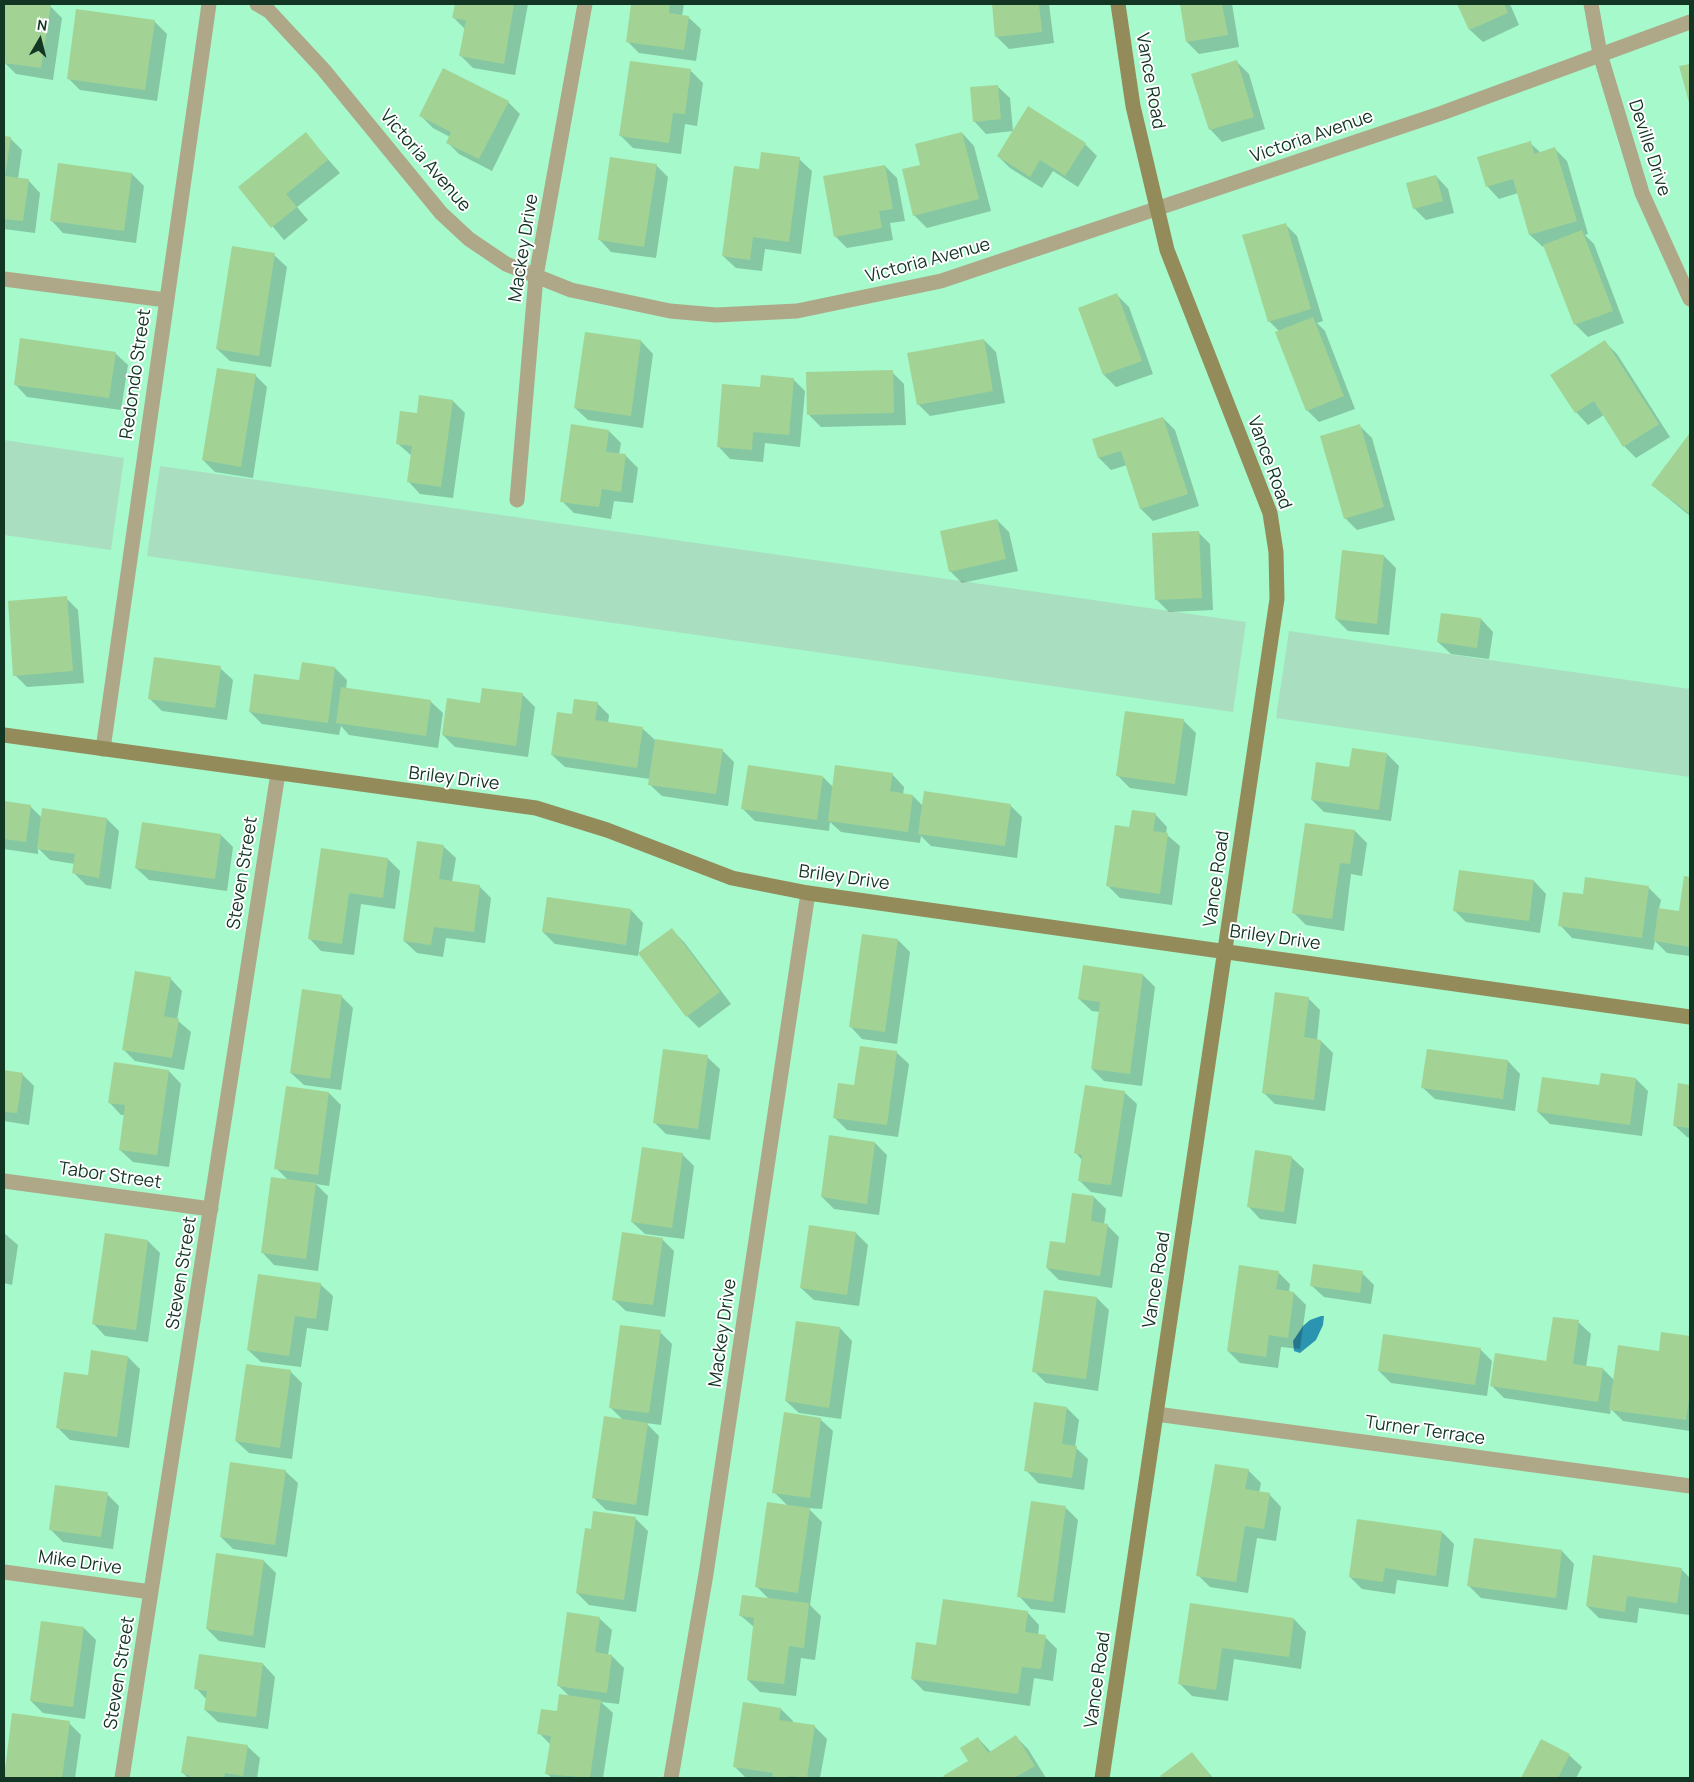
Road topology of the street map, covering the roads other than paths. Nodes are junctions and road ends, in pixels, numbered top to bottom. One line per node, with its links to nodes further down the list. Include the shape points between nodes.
1 (208, 4): 12 (street, Redondo Street)
2 (257, 4): 9 (street, Victoria Avenue, via 270,10 323,69 441,212 469,238 506,264)
3 (585, 4): 9 (street, Mackey Drive)
4 (1118, 4): 8 (street, Vance Road, via 1133,106)
5 (1591, 4): 7 (street, Deville Drive)
6 (1690, 22): 7 (street, Victoria Avenue)
7 (1600, 54): 8 (street, Victoria Avenue, via 1442,113); 11 (street, Deville Drive, via 1642,193)
8 (1157, 209): 9 (street, Victoria Avenue, via 940,281 797,311 716,315 670,311 571,290); 18 (street, Vance Road, via 1167,250 1270,513 1276,552 1277,599)
9 (536, 276): 13 (street, Mackey Drive)
10 (4, 279): 12 (street)
11 (1690, 299)
12 (166, 300): 15 (street, Redondo Street)
13 (517, 500)
14 (4, 735): 15 (street, Briley Drive)
15 (104, 749): 16 (street, Briley Drive)
16 (278, 773): 17 (street, Briley Drive, via 536,808 607,830 732,878); 21 (street, Steven Street)
17 (808, 893): 18 (street, Briley Drive); 27 (street, Mackey Drive, via 706,1574)
18 (1226, 950): 19 (street, Briley Drive); 22 (street, Vance Road)
19 (1690, 1017)
20 (4, 1181): 21 (street, Tabor Street)
21 (211, 1209): 25 (street, Steven Street)
22 (1156, 1414): 23 (street, Turner Terrace); 28 (street, Vance Road)
23 (1690, 1486)
24 (4, 1572): 25 (street, Mike Drive)
25 (151, 1592): 26 (street, Steven Street)
26 (122, 1778)
27 (671, 1778)
28 (1102, 1778)

